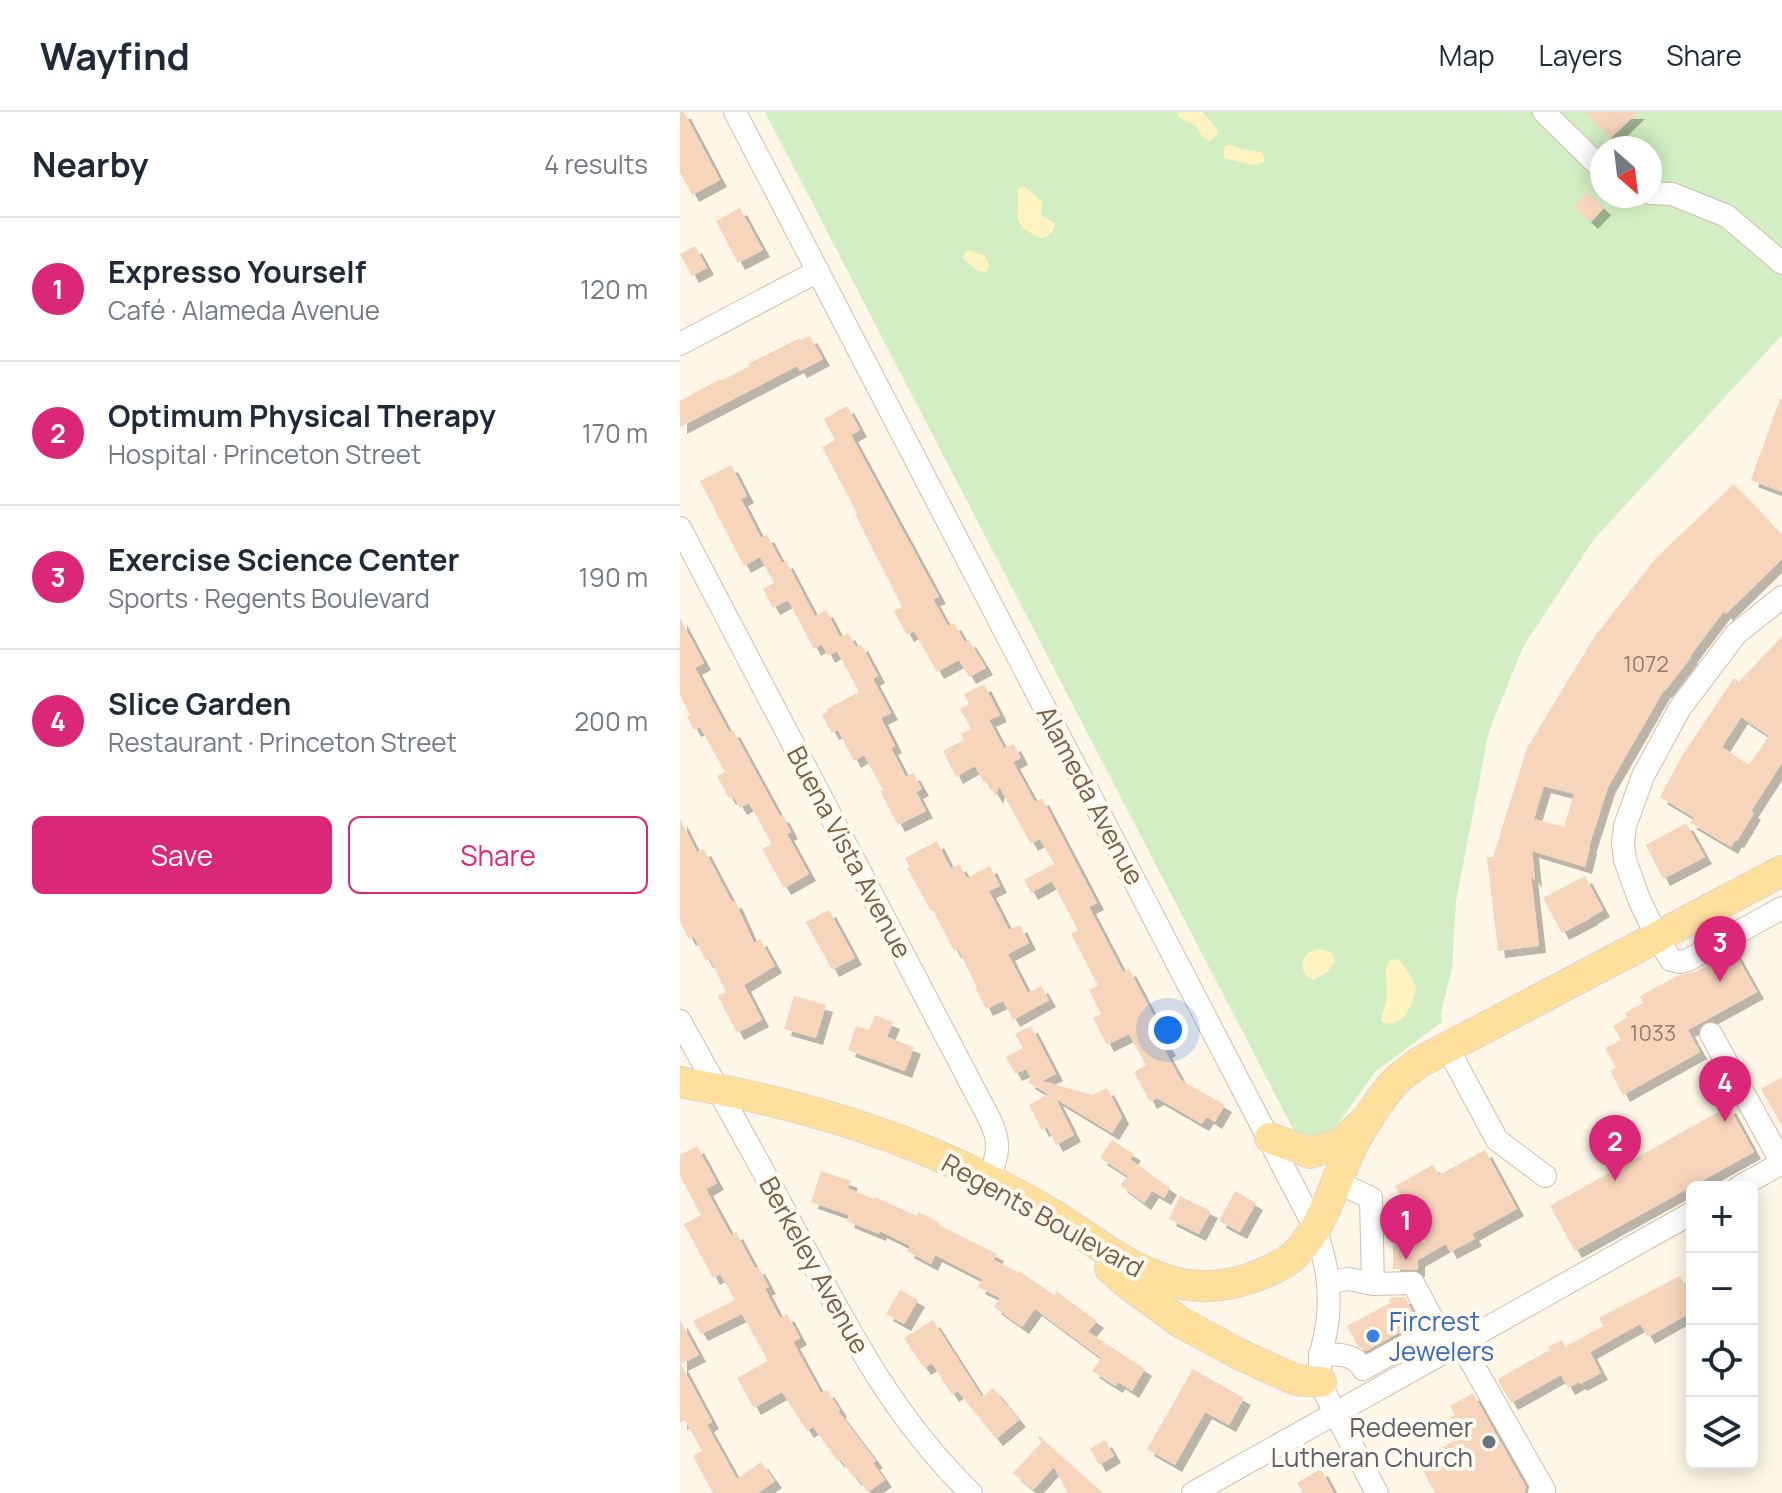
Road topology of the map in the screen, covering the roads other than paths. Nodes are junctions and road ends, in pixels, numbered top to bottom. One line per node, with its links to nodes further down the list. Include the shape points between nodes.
1 (735, 112): 6 (street, Alameda Avenue)
2 (1544, 112): 3 (street)
3 (1590, 157)
4 (1662, 194): 5 (street, via 1727,216)
5 (1782, 263)
6 (818, 271): 7 (street); 19 (street, Alameda Avenue)
7 (680, 344)
8 (680, 528): 22 (street, Buena Vista Avenue, via 990,1120 998,1150)
9 (1782, 597): 12 (street, via 1736,634 1680,708 1643,776 1623,843 1639,899)
10 (1780, 876): 12 (main road, Regents Boulevard)
11 (1782, 908): 12 (street, via 1680,962 1671,960)
12 (1657, 937): 15 (main road, Regents Boulevard)
13 (680, 1021): 17 (street, Berkeley Avenue)
14 (1711, 1034): 20 (street)
15 (1447, 1047): 18 (main road, Regents Boulevard, via 1396,1081); 21 (street, via 1497,1140)
16 (680, 1082): 17 (main road, Regents Boulevard)
17 (717, 1089): 22 (main road, Regents Boulevard, via 880,1132); 34 (street, Berkeley Avenue, via 867,1362 931,1451)
18 (1370, 1116): 19 (main road, via 1341,1143 1310,1153); 24 (main road, Regents Boulevard)
19 (1270, 1138): 27 (street, Alameda Avenue)
20 (1782, 1163): 23 (street)
21 (1545, 1176)
22 (989, 1180): 25 (main road, Regents Boulevard)
23 (1750, 1181)
24 (1337, 1182): 27 (main road, Regents Boulevard); 29 (street, via 1371,1198)
25 (1053, 1215): 27 (main road, Regents Boulevard, via 1140,1271 1203,1286 1239,1282 1286,1261); 32 (main road, via 1127,1283 1180,1322 1296,1380)
26 (1686, 1216): 31 (street)
27 (1315, 1228): 28 (street, Alameda Avenue)
28 (1329, 1282): 29 (street); 32 (street, Alameda Avenue)
29 (1373, 1284): 30 (street, via 1413,1283)
30 (1437, 1328): 31 (street); 32 (street, via 1363,1369 1347,1355)
31 (1454, 1346): 33 (street); 37 (street, via 1544,1490)
32 (1320, 1368): 33 (street)
33 (1336, 1414): 35 (street); 36 (street)
34 (971, 1493)
35 (1193, 1493)
36 (1377, 1493)
37 (1539, 1493)

